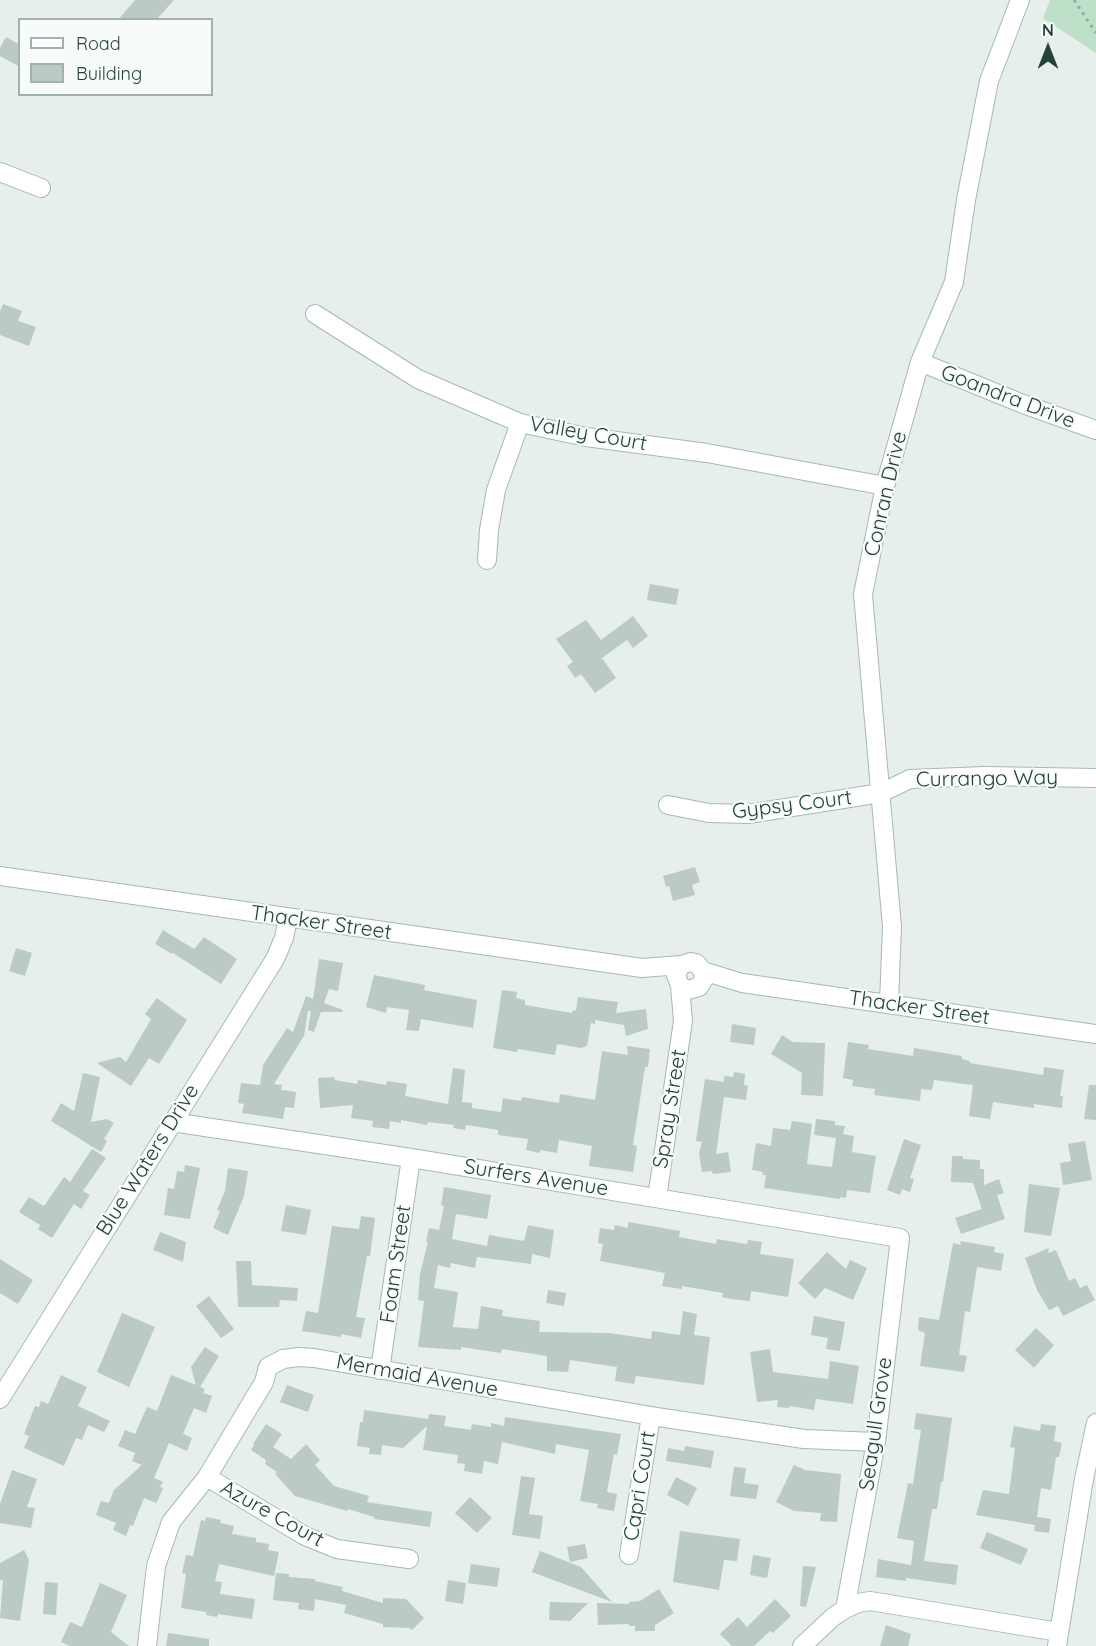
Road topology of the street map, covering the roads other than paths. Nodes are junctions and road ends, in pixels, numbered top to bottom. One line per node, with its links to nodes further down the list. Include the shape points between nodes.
1 (1020, 0): 5 (street, Conran Drive, via 989,81 954,282)
2 (0, 172): 3 (street)
3 (41, 188)
4 (315, 314): 6 (street, Valley Court, via 418,379)
5 (920, 363): 7 (street, Goandra Drive); 8 (street, Conran Drive)
6 (520, 423): 8 (street, Valley Court); 9 (street, via 496,490)
7 (1096, 430)
8 (885, 486): 11 (street, Conran Drive, via 863,594)
9 (487, 560)
10 (1096, 778): 11 (street, Currango Way, via 909,779)
11 (881, 793): 12 (street, Gypsy Court, via 748,814 709,813); 16 (street, Conran Drive, via 892,927)
12 (668, 805)
13 (0, 876): 14 (street, Thacker Street)
14 (288, 918): 15 (street, Thacker Street, via 642,968); 18 (street, Blue Waters Drive, via 281,949)
15 (690, 980): 16 (street, Thacker Street); 20 (street, Spray Street)
16 (889, 1003): 17 (street, Thacker Street)
17 (1096, 1034)
18 (172, 1122): 19 (street, Surfers Avenue); 23 (street, Blue Waters Drive)
19 (411, 1158): 20 (street, Surfers Avenue); 22 (street, Foam Street)
20 (657, 1198): 21 (street, Surfers Avenue)
21 (900, 1238): 26 (street, Seagull Grove)
22 (380, 1370): 24 (street, Mermaid Avenue); 27 (street, Mermaid Avenue, via 298,1357 268,1367 264,1383)
23 (0, 1399)
24 (651, 1416): 26 (street, Mermaid Avenue, via 804,1439); 28 (street, Capri Court)
25 (1096, 1423): 31 (street)
26 (876, 1442): 30 (street, Seagull Grove)
27 (207, 1477): 29 (street, Azure Court, via 305,1536 337,1549); 32 (street, Mermaid Avenue, via 171,1522 162,1544)
28 (629, 1555)
29 (409, 1559)
30 (845, 1609): 31 (street, via 858,1603 881,1602); 33 (street)
31 (1058, 1639)
32 (147, 1646)
33 (802, 1646)

